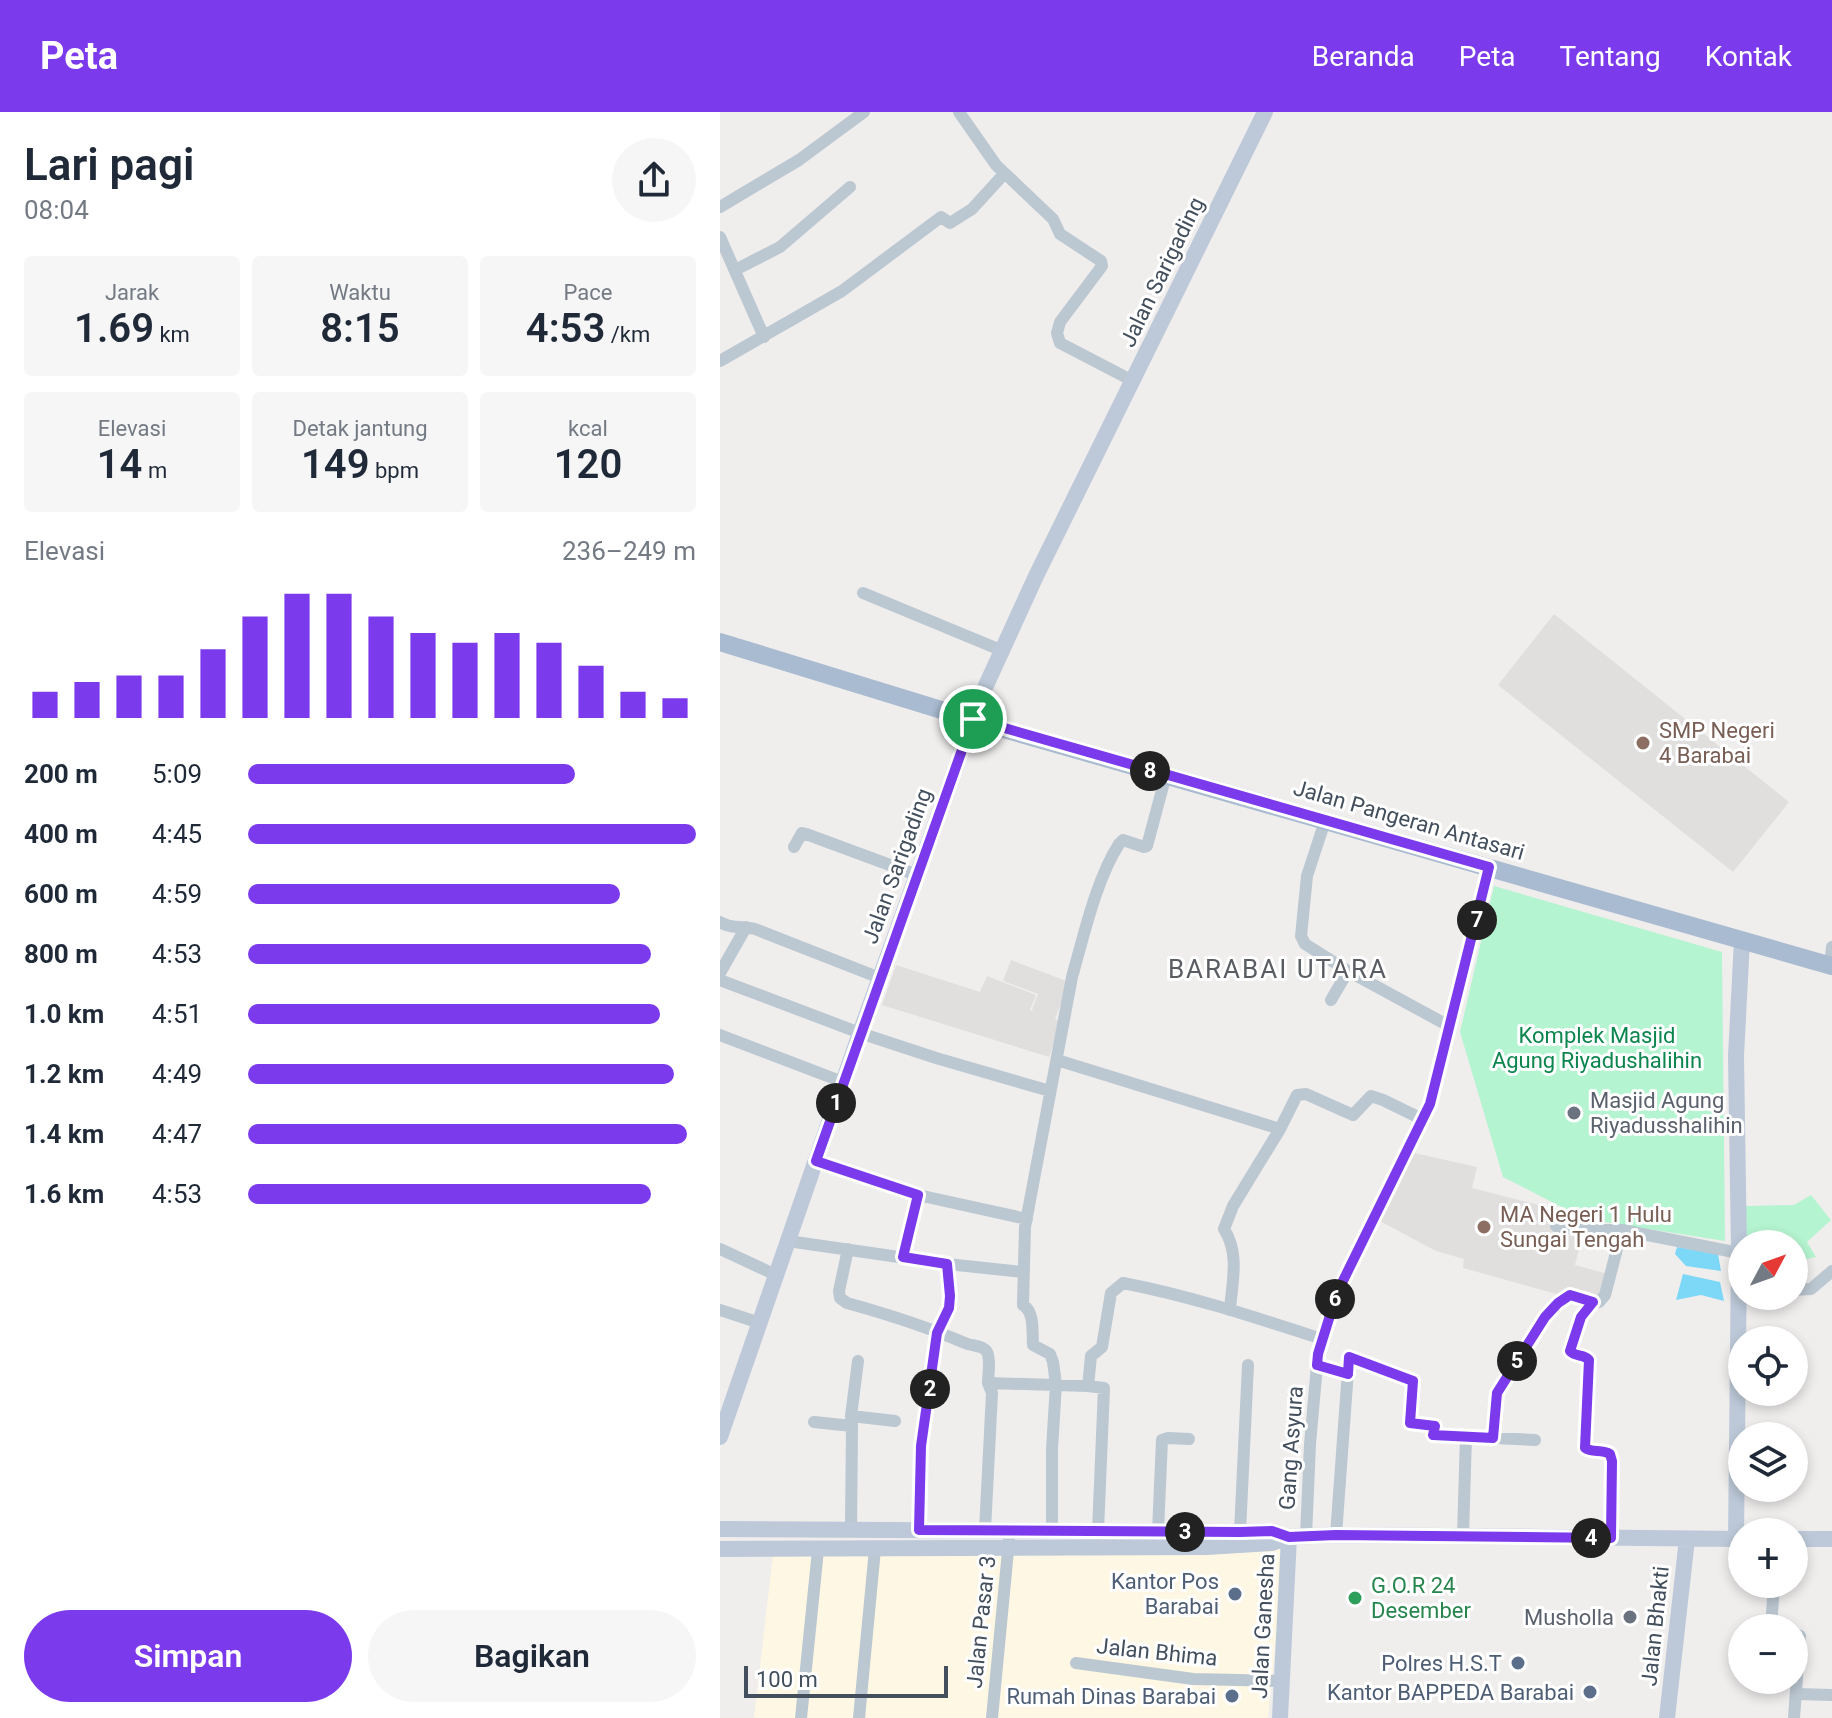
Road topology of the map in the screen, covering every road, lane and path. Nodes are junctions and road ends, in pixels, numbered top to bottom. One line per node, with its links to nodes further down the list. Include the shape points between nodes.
1 (864, 112): 6 (street, via 799,160)
2 (959, 112): 4 (street)
3 (1265, 112): 11 (street, Jalan Sarigading)
4 (1004, 174): 9 (street, via 972,209 950,223 941,217 842,291); 11 (street, via 1053,219 1060,234 1102,263 1060,322 1060,343)
5 (850, 187): 8 (street, via 780,247)
6 (720, 207)
7 (720, 237): 8 (street)
8 (735, 270): 9 (street)
9 (764, 337): 10 (street)
10 (720, 361)
11 (1133, 381): 14 (street, Jalan Sarigading)
12 (863, 593): 14 (street)
13 (720, 642): 15 (main road, Jalan Pangeran Antasari)
14 (1003, 651): 15 (street, Jalan Sarigading)
15 (973, 719): 16 (main road, Jalan Pangeran Antasari); 20 (street, Jalan Sarigading)
16 (1166, 775): 17 (main road, Jalan Pangeran Antasari); 33 (street, via 1147,846 1120,841 1103,878 1072,977)
17 (1325, 821): 19 (main road, Jalan Pangeran Antasari); 25 (street, via 1307,876 1301,936 1305,944)
18 (794, 847): 20 (street, via 802,833)
19 (1489, 867): 23 (main road, Jalan Pangeran Antasari); 30 (street, Gang Asyura)
20 (917, 875): 27 (street, Jalan Sarigading)
21 (720, 922): 22 (street, via 730,928)
22 (746, 927): 26 (street); 27 (street)
23 (1742, 940): 24 (main road, Jalan Pangeran Antasari); 43 (street, via 1736,1056)
24 (1831, 959)
25 (1348, 971): 29 (street); 30 (street)
26 (720, 973)
27 (880, 978): 31 (street, Jalan Sarigading)
28 (720, 980): 31 (street)
29 (1331, 1000)
30 (1449, 1026): 36 (street, Gang Asyura)
31 (860, 1033): 34 (street, Jalan Sarigading); 35 (street)
32 (720, 1035): 34 (street)
33 (1057, 1060): 35 (street); 37 (street)
34 (843, 1082): 38 (street, Jalan Sarigading)
35 (1050, 1091): 40 (street)
36 (1422, 1119): 37 (street, via 1371,1096 1353,1115 1306,1094 1297,1095); 60 (street, Gang Asyura, via 1337,1293)
37 (1280, 1129): 56 (street, via 1224,1229 1234,1259)
38 (816, 1161): 39 (street); 44 (street, Jalan Sarigading)
39 (918, 1195): 40 (street); 48 (street)
40 (1027, 1219): 51 (street)
41 (1556, 1226): 42 (street)
42 (1622, 1230): 47 (street); 54 (street, via 1605,1295)
43 (1739, 1230)
44 (788, 1241): 46 (street); 52 (street, Jalan Sarigading)
45 (720, 1249): 52 (street)
46 (848, 1249): 48 (street); 59 (street, via 840,1298)
47 (1728, 1251)
48 (903, 1257): 49 (street)
49 (947, 1264): 51 (street); 59 (street, via 949,1308)
50 (1832, 1271): 53 (street)
51 (1023, 1272): 66 (street, via 1023,1305 1031,1313 1033,1345 1050,1354)
52 (776, 1275): 58 (street, Jalan Sarigading)
53 (1808, 1289)
54 (1593, 1302): 73 (street, via 1570,1295 1545,1317 1497,1393); 89 (street, via 1581,1317 1570,1351 1589,1360 1585,1448 1604,1450 1612,1461)
55 (720, 1310): 58 (street)
56 (1230, 1310): 60 (street); 67 (street, via 1123,1283 1111,1293 1102,1347 1091,1356)
57 (1740, 1310): 76 (street)
58 (760, 1323): 72 (street, Jalan Sarigading)
59 (937, 1333): 65 (street, via 986,1350); 79 (street, via 921,1446)
60 (1322, 1339): 63 (street, Gang Asyura)
61 (858, 1361): 68 (street)
62 (1248, 1365): 85 (street)
63 (1317, 1365): 64 (street); 87 (street, Gang Asyura)
64 (1348, 1374): 71 (street, via 1349,1357 1413,1381 1410,1423 1435,1426 1433,1435); 86 (street)
65 (988, 1383): 66 (street); 80 (street, via 992,1393)
66 (1056, 1386): 67 (street); 82 (street)
67 (1088, 1386): 83 (street, via 1104,1388)
68 (851, 1421): 69 (street); 70 (street); 78 (street)
69 (895, 1421)
70 (814, 1422)
71 (1466, 1436): 73 (street); 88 (street)
72 (720, 1437)
73 (1493, 1438): 75 (street)
74 (1189, 1439): 84 (street, via 1162,1440)
75 (1535, 1440)
76 (1739, 1518)
77 (720, 1529): 78 (street)
78 (851, 1529): 79 (street)
79 (919, 1530): 80 (street)
80 (985, 1530): 81 (street)
81 (1010, 1530): 82 (street); 94 (street, Jalan Pasar 3)
82 (1052, 1531): 83 (street)
83 (1098, 1531): 84 (street)
84 (1158, 1531): 85 (street)
85 (1240, 1532): 87 (street)
86 (1336, 1535): 87 (street); 88 (street)
87 (1297, 1536): 94 (street, via 1207,1547); 99 (street, Jalan Ganesha)
88 (1463, 1536): 89 (street)
89 (1611, 1538): 90 (street)
90 (1687, 1539): 91 (street); 106 (street, Jalan Bhakti)
91 (1728, 1539)
92 (1808, 1539): 93 (street)
93 (1832, 1539)
94 (1009, 1548): 96 (street); 104 (street, Jalan Pasar 3)
95 (720, 1549): 97 (street)
96 (875, 1549): 97 (street); 103 (street)
97 (818, 1550): 102 (street)
98 (1076, 1663): 99 (street, Jalan Bhima, via 1193,1679)
99 (1283, 1681): 105 (street, Jalan Ganesha)
100 (1796, 1694): 101 (street); 107 (street)
101 (1832, 1695)
102 (801, 1718)
103 (859, 1718)
104 (992, 1718)
105 (1280, 1718)
106 (1667, 1718)
107 (1794, 1718)

